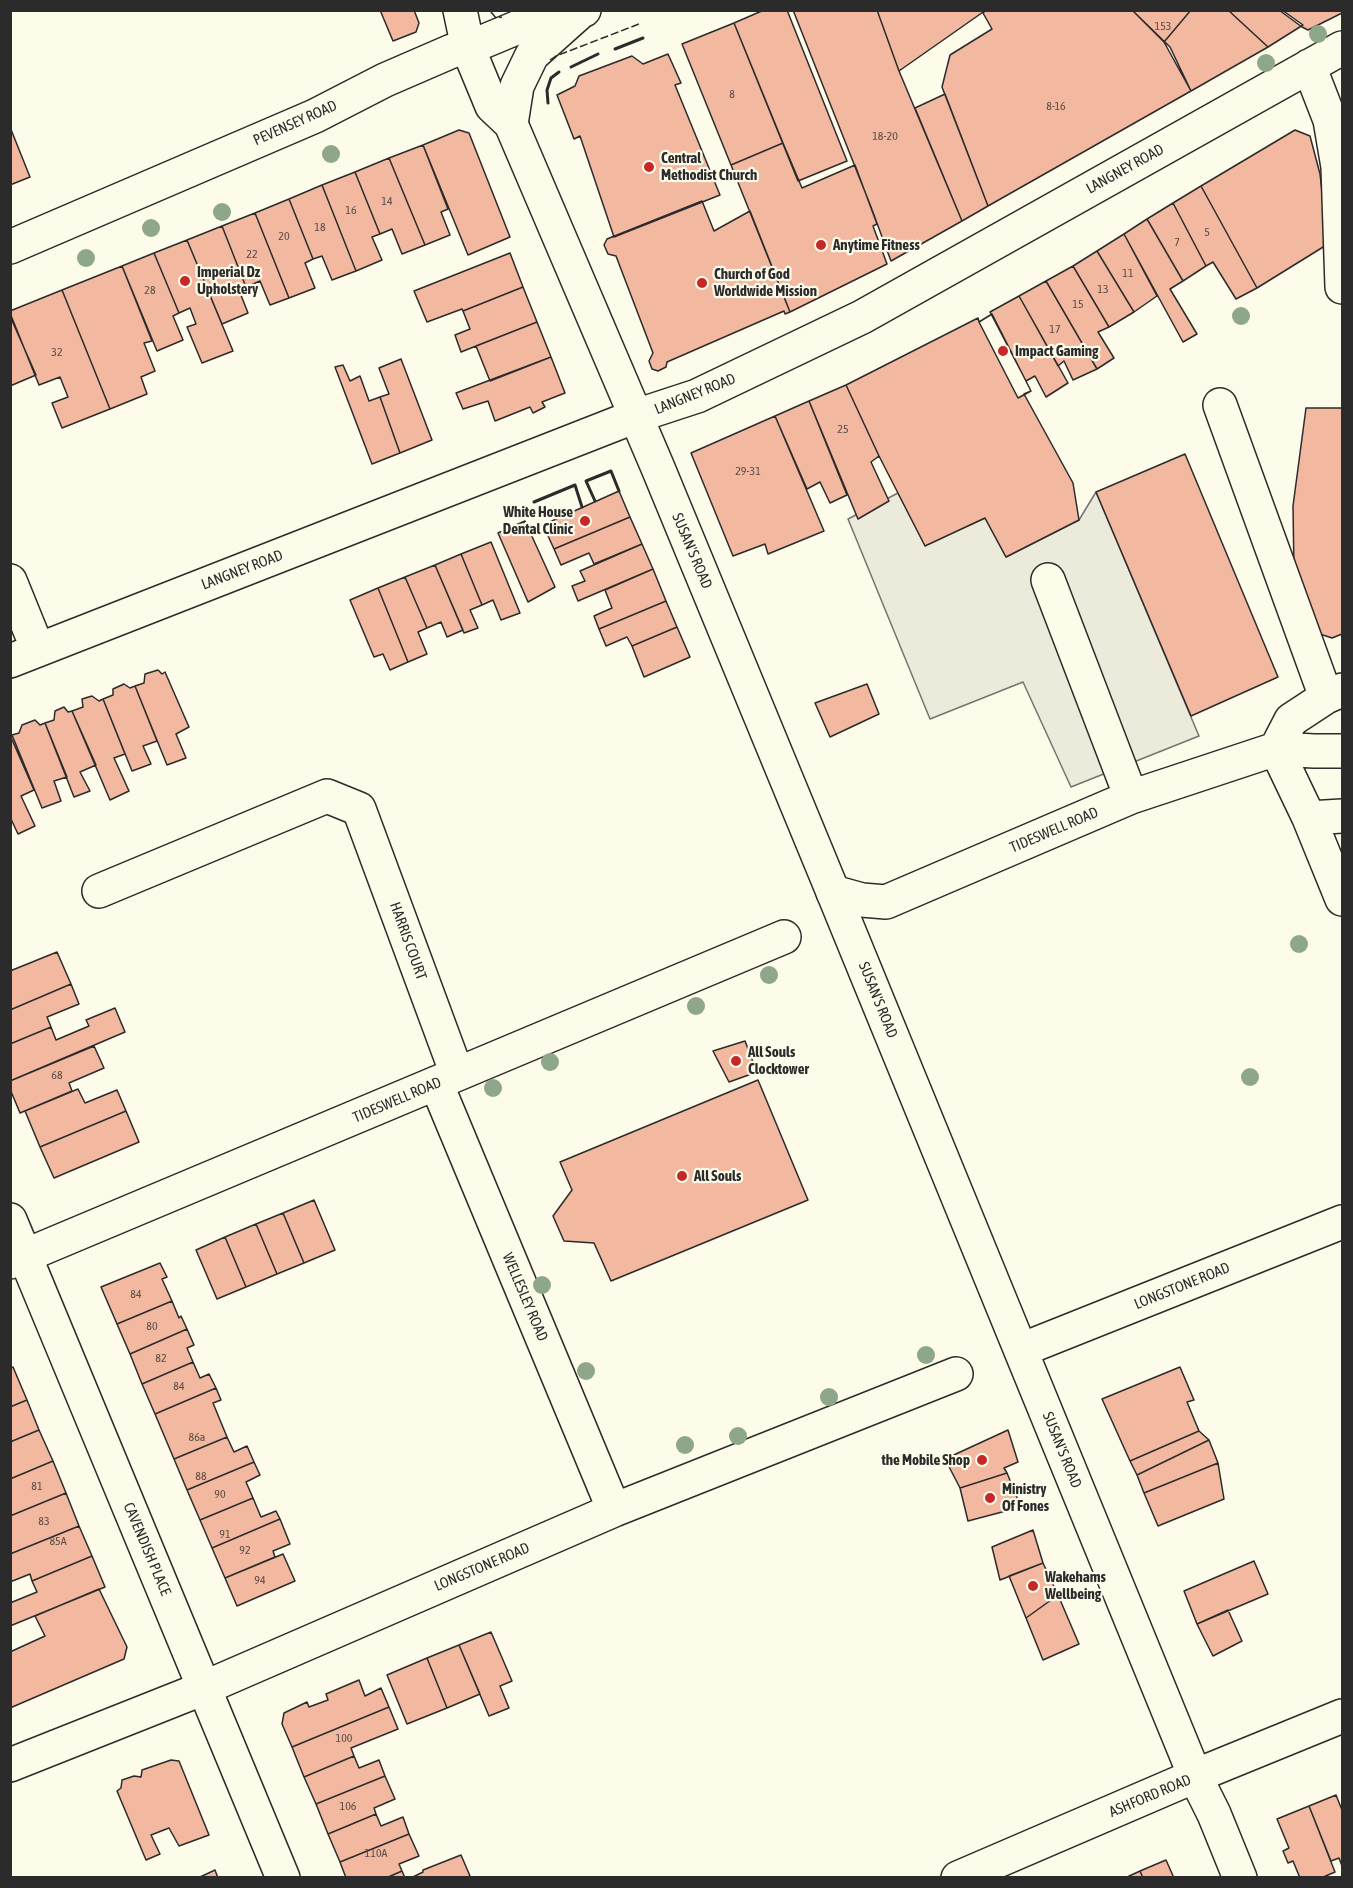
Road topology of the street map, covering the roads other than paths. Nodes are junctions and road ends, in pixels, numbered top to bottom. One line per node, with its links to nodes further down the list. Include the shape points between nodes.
1 (460, 10): 3 (street, SUSAN'S ROAD)
2 (582, 11): 3 (street, PEVENSEY ROAD, via 528,23); 6 (street, via 532,56 517,86)
3 (468, 48): 6 (street, SUSAN'S ROAD, via 492,106); 7 (street, PEVENSEY ROAD, via 452,51 315,116)
4 (1342, 48): 5 (street, LANGNEY ROAD)
5 (1309, 66): 8 (street, via 1330,120 1338,167); 10 (street, LANGNEY ROAD, via 862,317 697,396)
6 (511, 124): 10 (street, SUSAN'S ROAD)
7 (10, 248)
8 (1342, 287)
9 (1220, 405): 14 (street)
10 (636, 416): 13 (street, LANGNEY ROAD); 21 (street, SUSAN'S ROAD)
11 (1048, 580): 17 (street)
12 (10, 581): 13 (street)
13 (24, 656)
14 (1334, 693): 15 (street, via 1291,720)
15 (1276, 749): 16 (street); 17 (street, TIDESWELL ROAD); 19 (street)
16 (1342, 751)
17 (1131, 797): 21 (street, TIDESWELL ROAD, via 886,903)
18 (1342, 816): 19 (street)
19 (1309, 818): 22 (street)
20 (99, 891): 24 (street, HARRIS COURT, via 327,796 359,808)
21 (833, 892): 28 (street, SUSAN'S ROAD)
22 (1342, 899)
23 (783, 937): 24 (street, TIDESWELL ROAD)
24 (446, 1079): 27 (street, TIDESWELL ROAD); 30 (street, WELLESLEY ROAD)
25 (10, 1220): 27 (street, CAVENDISH PLACE)
26 (1342, 1222): 28 (street, LONGSTONE ROAD)
27 (18, 1259): 31 (street, CAVENDISH PLACE)
28 (1021, 1350): 34 (street, SUSAN'S ROAD)
29 (956, 1374): 30 (street, LONGSTONE ROAD)
30 (614, 1510): 31 (street, LONGSTONE ROAD)
31 (204, 1688): 33 (street, LONGSTONE ROAD); 35 (street, CAVENDISH PLACE)
32 (1342, 1716): 34 (street, ASHFORD ROAD)
33 (10, 1765)
34 (1195, 1776): 36 (street, ASHFORD ROAD); 37 (street, SUSAN'S ROAD)
35 (283, 1878)
36 (958, 1878)
37 (1240, 1878)

